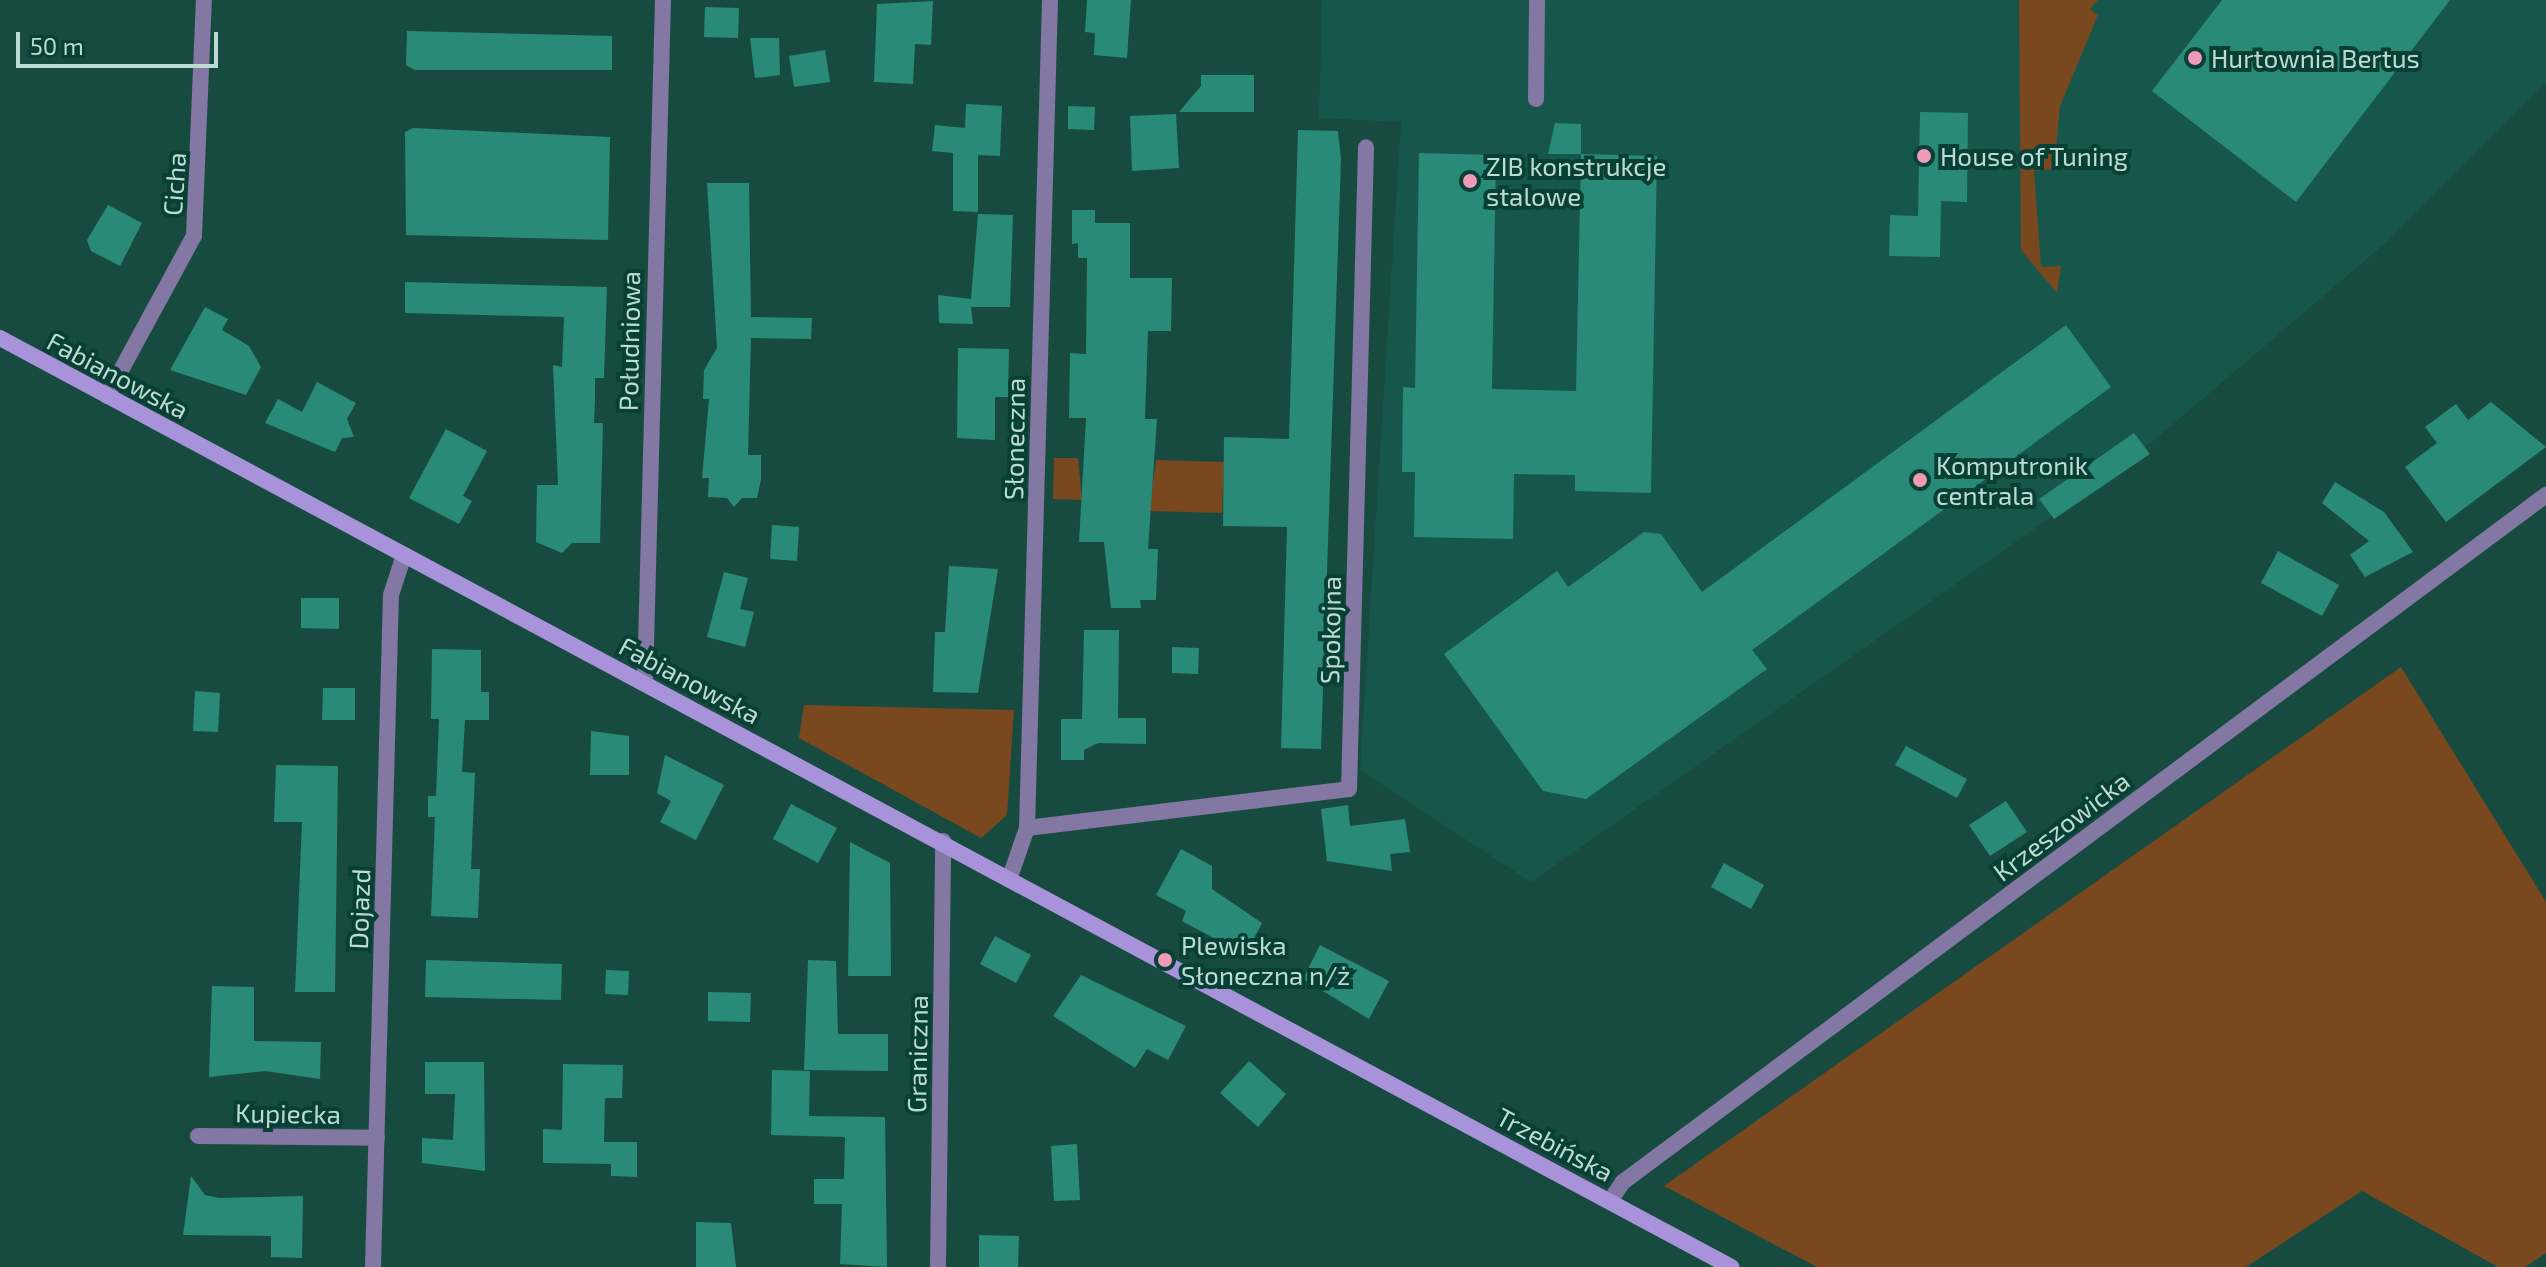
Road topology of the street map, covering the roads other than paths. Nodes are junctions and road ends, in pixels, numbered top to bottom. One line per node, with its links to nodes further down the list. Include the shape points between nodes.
1 (204, 0): 8 (street, Cicha, via 194,236)
2 (663, 0): 11 (street, Południowa)
3 (1050, 0): 12 (street, Słoneczna)
4 (1537, 0): 5 (street)
5 (1536, 99)
6 (1366, 147): 12 (street, Spokojna, via 1349,789)
7 (0, 338): 8 (street, Fabianowska)
8 (107, 396): 10 (street, Fabianowska)
9 (2546, 495): 18 (street, Krzeszowicka, via 1636,1172)
10 (404, 555): 11 (street, Fabianowska); 17 (street, Dojazd, via 391,595)
11 (645, 683): 13 (street, Fabianowska)
12 (1027, 828): 14 (street, Słoneczna)
13 (943, 841): 14 (street, Fabianowska); 20 (street, Graniczna)
14 (1010, 877): 15 (street, Fabianowska)
15 (1357, 1064): 18 (street, Trzebińska)
16 (198, 1136): 17 (street, Kupiecka)
17 (377, 1138): 19 (street, Dojazd)
18 (1610, 1201): 21 (street, Trzebińska)
19 (373, 1267)
20 (938, 1267)
21 (1731, 1267)

